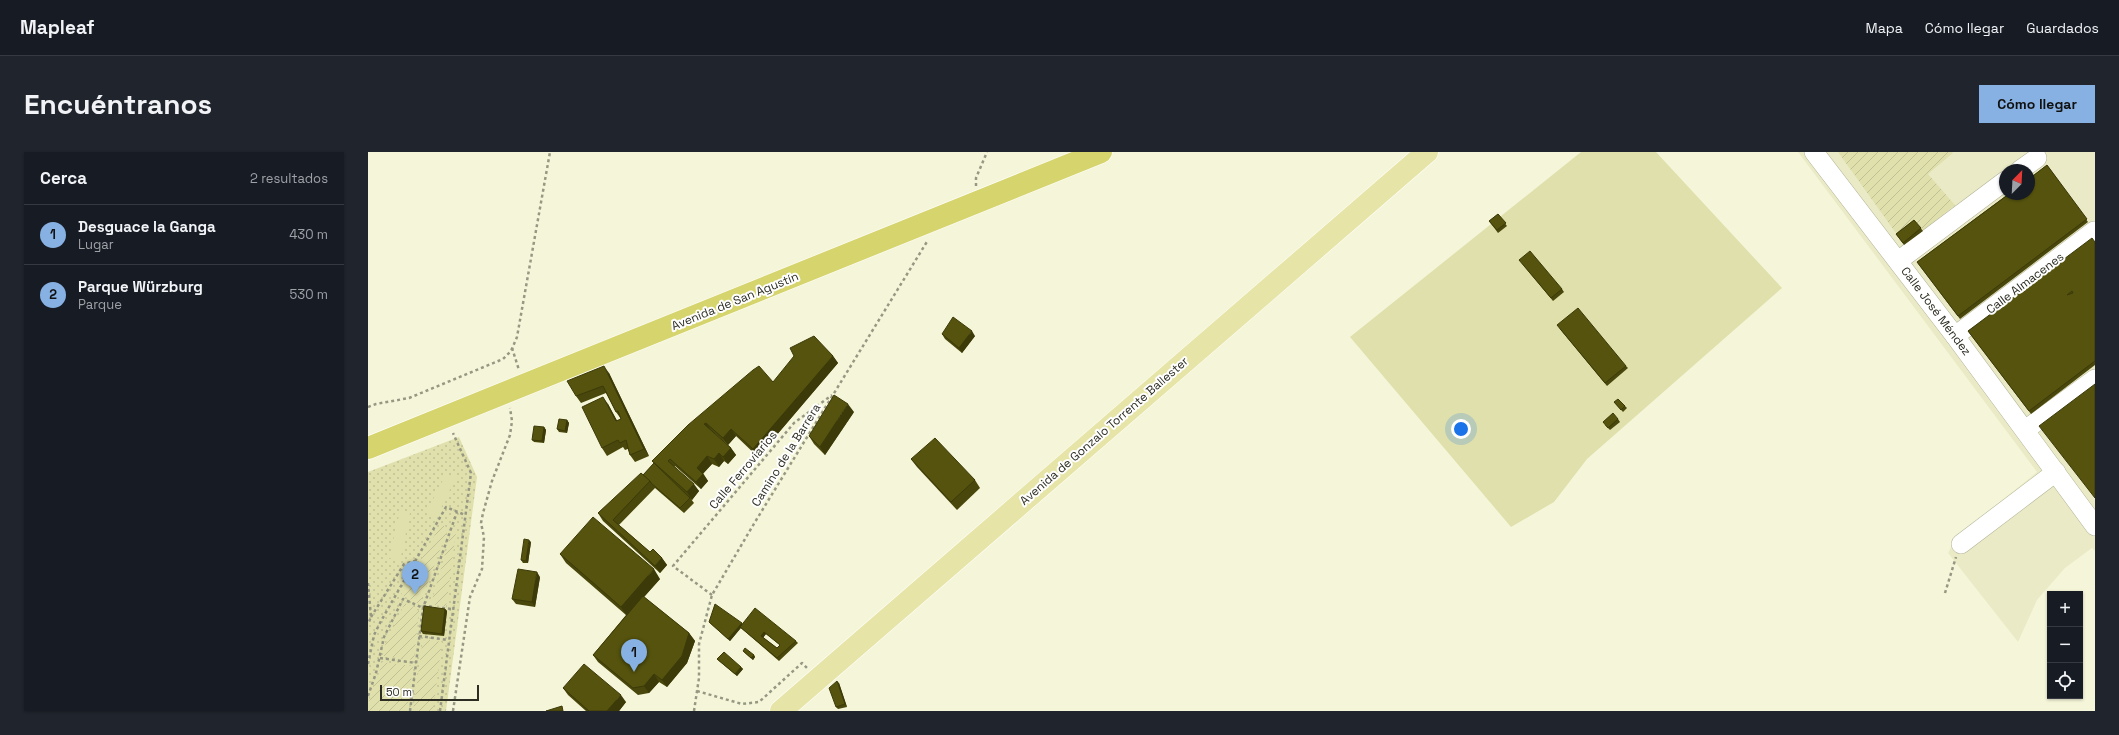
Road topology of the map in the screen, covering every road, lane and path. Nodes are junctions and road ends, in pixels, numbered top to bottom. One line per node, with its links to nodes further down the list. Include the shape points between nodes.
1 (550, 152): 14 (path, via 517,337)
2 (987, 152): 9 (path, via 976,178)
3 (1101, 152): 9 (highway, Avenida de San Agustín)
4 (1427, 152): 42 (main road, Avenida de Gonzalo Torrente Ballester)
5 (1814, 152): 12 (street, Calle José Méndez)
6 (2036, 158): 7 (street)
7 (2028, 164)
8 (1999, 185): 12 (street)
9 (977, 202): 10 (highway, Avenida de San Agustín)
10 (928, 223): 16 (highway, Avenida de San Agustín); 17 (path, Camino de la Barrera, via 928,243)
11 (2094, 231): 13 (street, Calle Almacenes)
12 (1898, 261): 13 (street, Calle José Méndez)
13 (1955, 336): 20 (street, Calle José Méndez)
14 (512, 348): 16 (path); 18 (path, via 503,359 409,398)
15 (2095, 379): 20 (street)
16 (522, 386): 22 (highway, Avenida de San Agustín)
17 (834, 394): 32 (path, Camino de la Barrera); 32 (path, Calle Ferroviarios, via 794,423 673,566)
18 (368, 407)
19 (510, 408): 47 (path, via 510,435 482,513 482,569 470,596)
20 (2025, 430): 23 (street, Calle José Méndez)
21 (453, 433): 25 (path, via 471,473)
22 (368, 448)
23 (2056, 472): 26 (street, Calle José Méndez); 27 (street)
24 (457, 512): 25 (path); 28 (path, via 446,507); 33 (path)
25 (465, 515): 34 (path)
26 (2095, 526)
27 (1961, 544): 31 (path)
28 (415, 561): 35 (path, via 404,564); 41 (path, via 374,635)
29 (368, 583): 30 (path)
30 (368, 589): 35 (path)
31 (1945, 593)
32 (712, 595): 43 (path, Camino de la Barrera, via 699,644)
33 (423, 607): 34 (path); 37 (path); 39 (path, via 403,599 384,638)
34 (452, 610): 38 (path)
35 (371, 617): 36 (path)
36 (368, 624)
37 (419, 636): 38 (path); 40 (path)
38 (449, 640): 46 (path)
39 (380, 658): 40 (path); 44 (path)
40 (416, 663): 45 (path)
41 (368, 664)
42 (817, 680): 43 (path, via 802,663 759,702 742,704); 49 (main road, Avenida de Gonzalo Torrente Ballester)
43 (697, 691): 48 (path, Camino de la Barrera)
44 (368, 696)
45 (410, 711)
46 (440, 711)
47 (453, 711)
48 (694, 711)
49 (781, 711)

